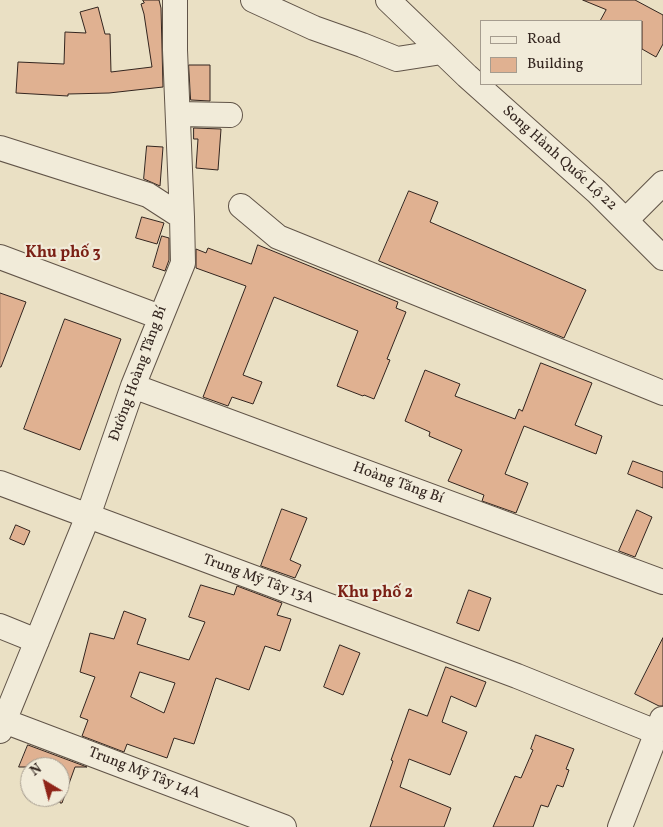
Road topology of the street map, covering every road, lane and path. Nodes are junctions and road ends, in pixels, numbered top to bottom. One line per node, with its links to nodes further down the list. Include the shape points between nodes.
1 (175, 0): 5 (street, Đường Hoàng Tăng Bí)
2 (252, 0): 4 (street, via 314,28 397,59)
3 (388, 0): 4 (street, Song Hành Quốc Lộ 22)
4 (442, 52): 11 (street, Song Hành Quốc Lộ 22)
5 (178, 114): 6 (street); 10 (street, Đường Hoàng Tăng Bí)
6 (230, 115)
7 (0, 148): 10 (street, via 148,195)
8 (663, 183): 11 (street)
9 (241, 206): 16 (street, via 278,237)
10 (182, 217): 14 (street, Đường Hoàng Tăng Bí, via 182,263)
11 (626, 220): 13 (street, Song Hành Quốc Lộ 22)
12 (0, 257): 14 (street)
13 (663, 258)
14 (160, 317): 15 (street, Đường Hoàng Tăng Bí)
15 (133, 386): 18 (street, Đường Hoàng Tăng Bí); 19 (street, Hoàng Tăng Bí)
16 (663, 392)
17 (0, 483): 18 (street, Trung Mỹ Tây 13A)
18 (88, 516): 21 (street, Đường Hoàng Tăng Bí); 22 (street, Trung Mỹ Tây 13A, via 517,676)
19 (663, 582)
20 (0, 626): 21 (street)
21 (37, 641): 23 (street, Đường Hoàng Tăng Bí)
22 (660, 725): 25 (street)
23 (2, 726): 24 (street, Trung Mỹ Tây 14A)
24 (284, 827)
25 (620, 827)

